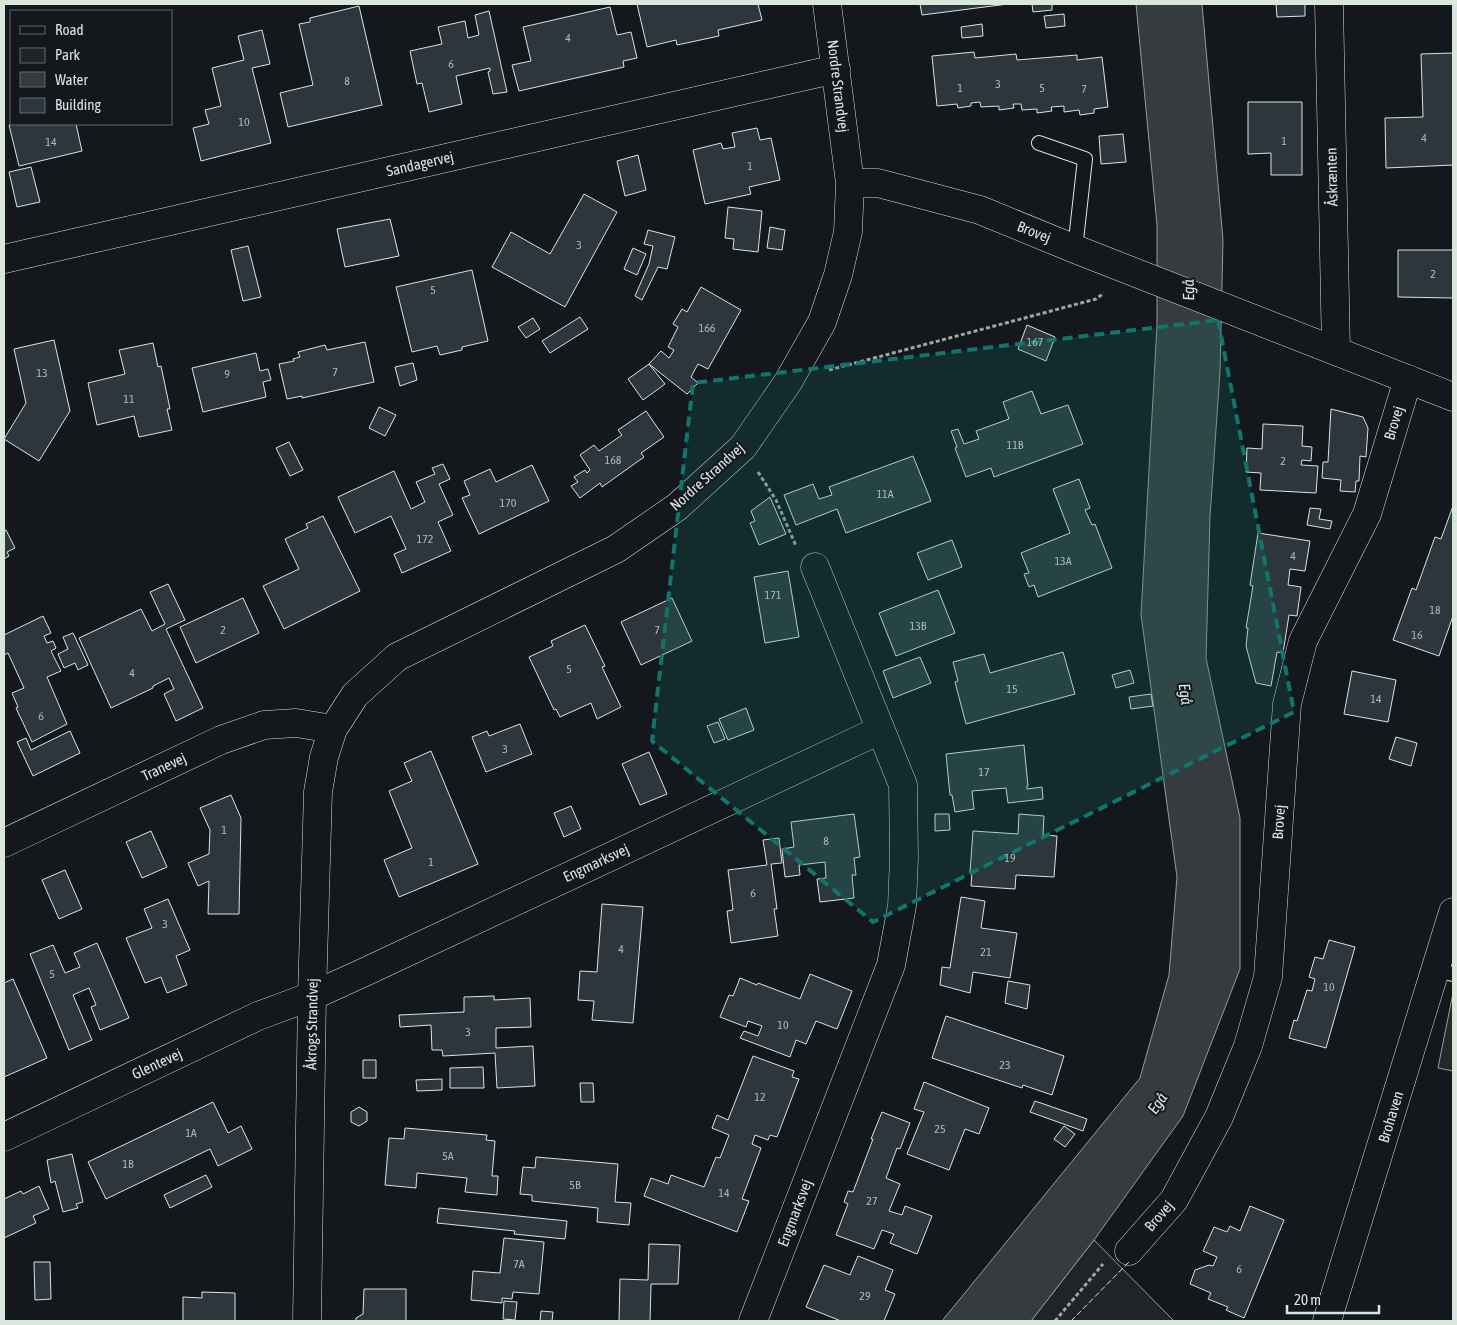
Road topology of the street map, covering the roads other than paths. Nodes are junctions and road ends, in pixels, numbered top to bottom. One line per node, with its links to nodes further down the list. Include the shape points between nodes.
1 (827, 4): 3 (street, Nordre Strandvej)
2 (1329, 4): 8 (street, Åskrænten)
3 (836, 69): 5 (street, Nordre Strandvej); 7 (street, Sandagervej)
4 (1039, 144): 6 (lane, via 1085,159)
5 (850, 183): 6 (street, Brovej, via 878,183 980,210); 12 (street, Nordre Strandvej, via 848,232 822,322 788,382 743,447 677,507 616,550 397,657 355,695)
6 (1075, 249): 8 (street, Brovej)
7 (4, 259)
8 (1336, 351): 9 (street, Brovej)
9 (1408, 379): 10 (street, Brovej); 19 (street, Brovej, via 1367,514 1303,641 1287,704 1268,977 1248,1046 1219,1116 1174,1200)
10 (1453, 398)
11 (815, 566): 13 (street, Engmarksvej)
12 (332, 729): 14 (street, Tranevej, via 296,723 264,725 220,740); 17 (street, Åkrogs Strandvej, via 318,792)
13 (880, 730): 17 (street, Engmarksvej); 21 (street, Engmarksvej, via 903,785 902,906 891,965)
14 (4, 843)
15 (1453, 912): 16 (street, Brohaven)
16 (1444, 972): 22 (street, Brohaven)
17 (312, 996): 18 (street, Glentevej, via 258,1016); 20 (street, Åkrogs Strandvej)
18 (4, 1137)
19 (1128, 1251)
20 (307, 1321)
21 (753, 1321)
22 (1328, 1321)

